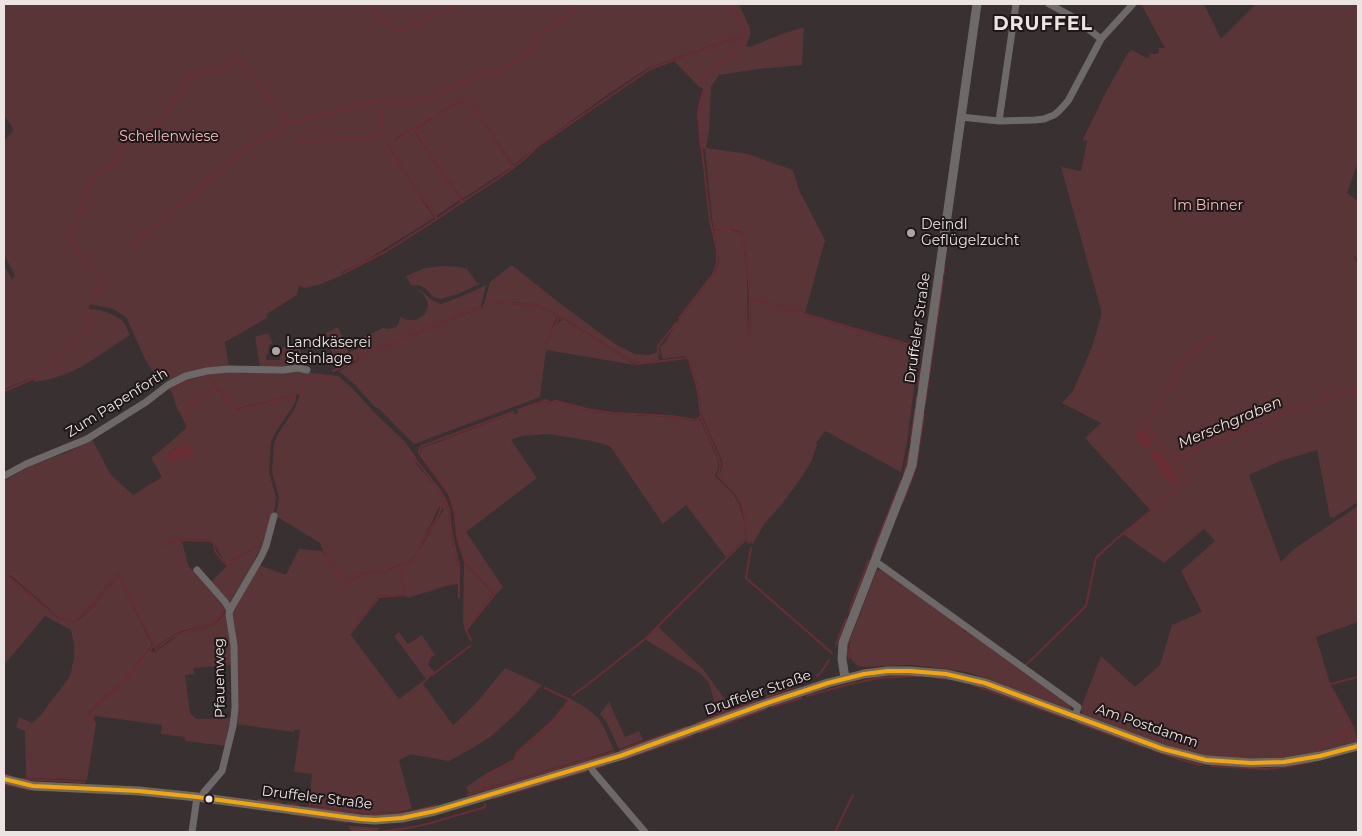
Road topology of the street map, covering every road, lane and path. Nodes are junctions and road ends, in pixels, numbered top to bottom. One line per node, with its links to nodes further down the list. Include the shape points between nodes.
1 (977, 4): 6 (street, Druffeler Straße)
2 (1016, 4): 7 (street)
3 (1049, 4): 5 (street, via 1073,17)
4 (1133, 4): 5 (street)
5 (1101, 39): 7 (street, via 1068,101 1059,111 1044,119)
6 (961, 117): 7 (street); 11 (street, Druffeler Straße, via 912,465)
7 (999, 121)
8 (307, 370): 9 (street, Zum Papenforth, via 229,369 186,376 87,439)
9 (4, 476)
10 (274, 516): 13 (street, via 261,557)
11 (875, 561): 14 (street, Druffeler Straße, via 843,643); 15 (street, Am Postdamm, via 1078,707)
12 (197, 570): 13 (street)
13 (230, 610): 19 (street, Pfauenweg, via 236,708 222,771)
14 (846, 678): 15 (street, Am Postdamm, via 902,671 946,674 985,683); 17 (street, Druffeler Straße)
15 (1075, 716): 16 (street, Am Postdamm, via 1163,749 1206,760 1251,764 1284,762)
16 (1358, 746)
17 (590, 765): 19 (street, Druffeler Straße, via 435,811 392,819 360,819); 21 (street)
18 (4, 779): 19 (street, Druffeler Straße, via 33,786)
19 (200, 797): 20 (street)
20 (192, 832)
21 (645, 832)

